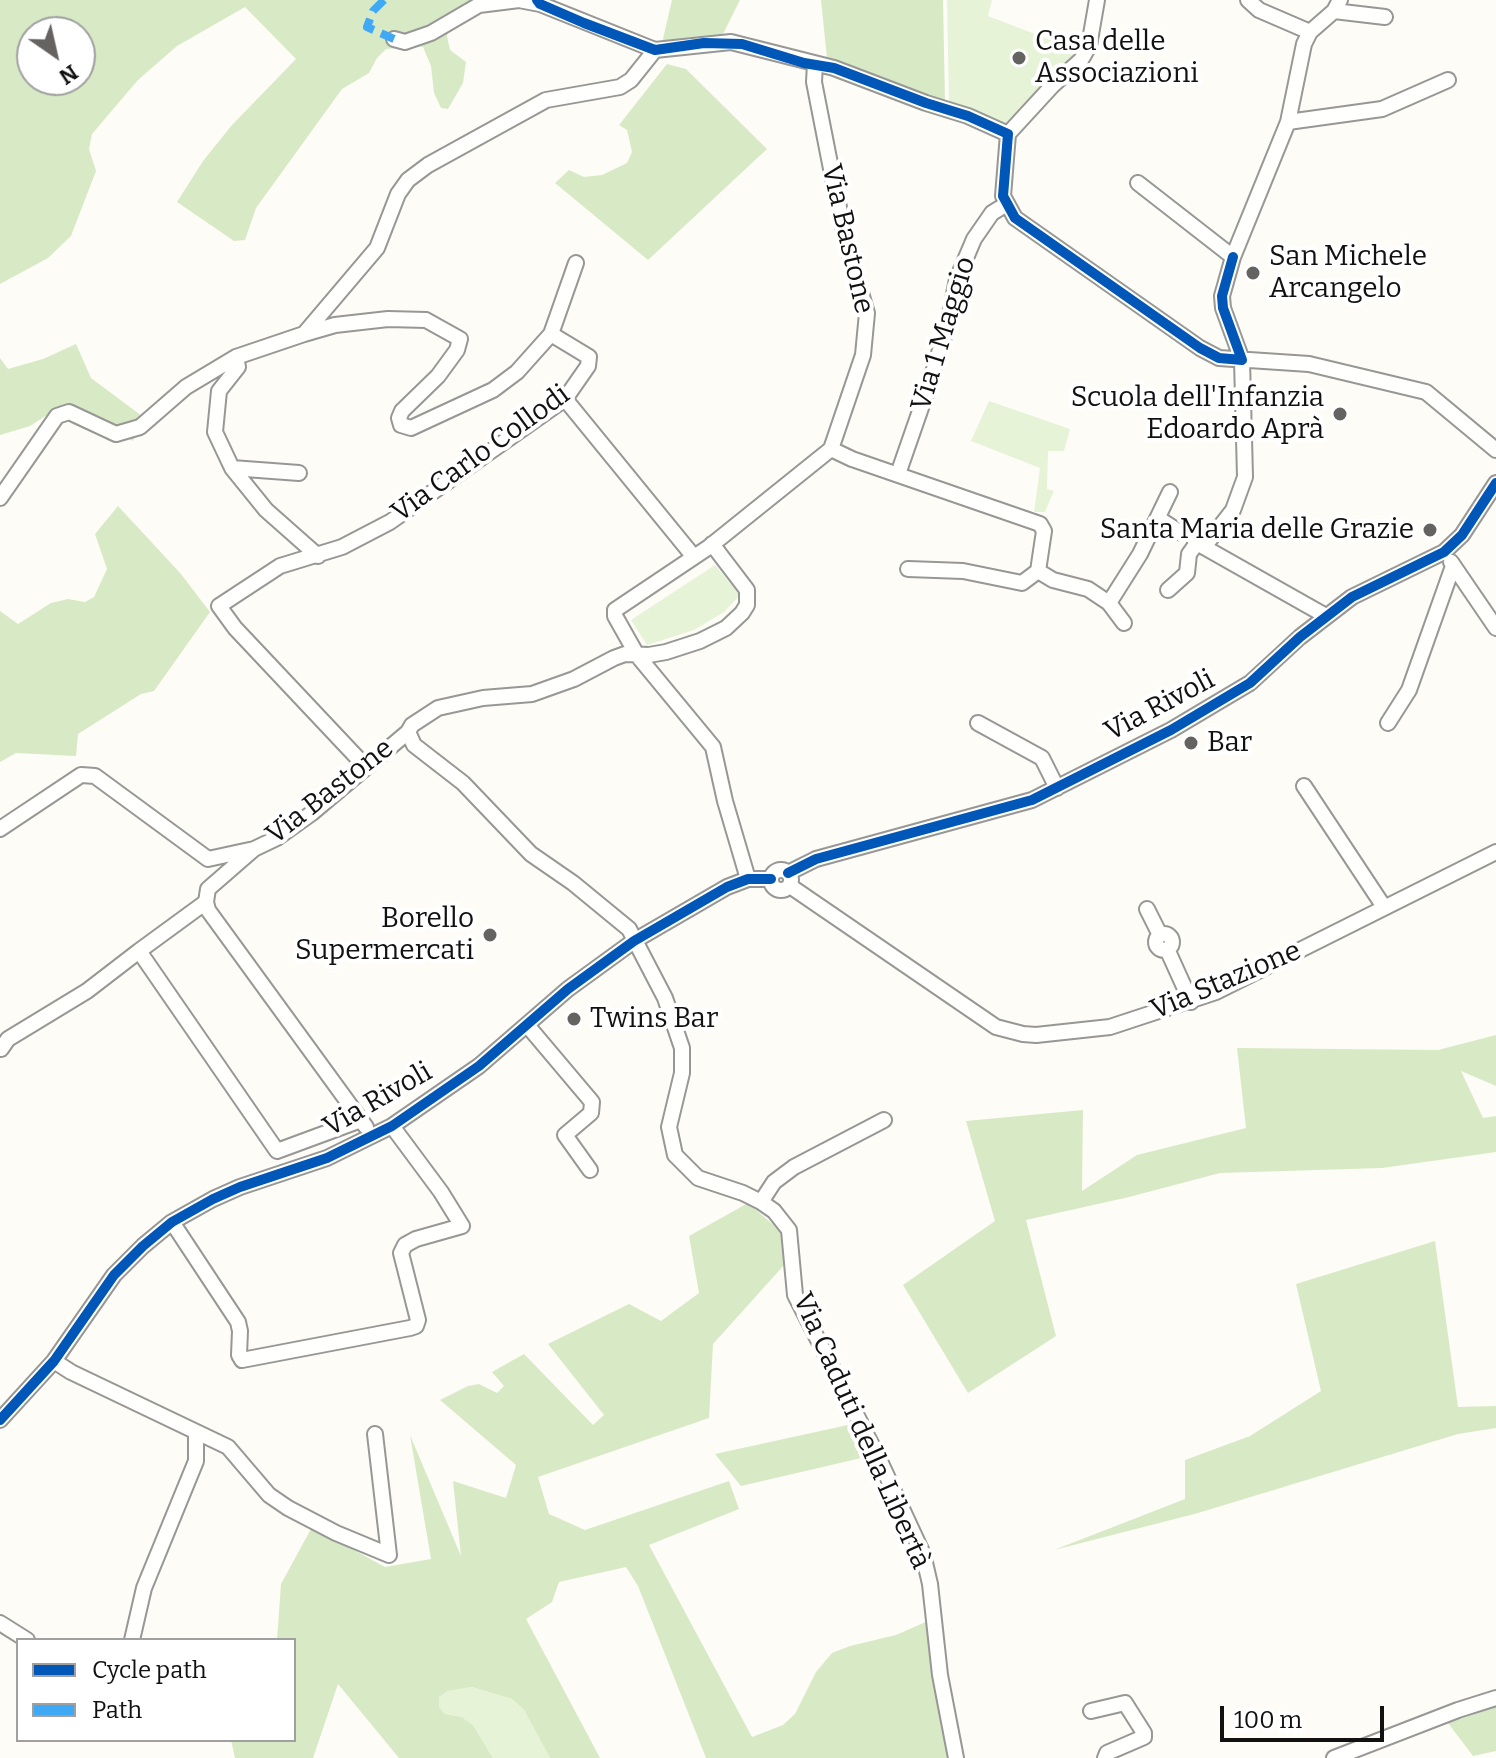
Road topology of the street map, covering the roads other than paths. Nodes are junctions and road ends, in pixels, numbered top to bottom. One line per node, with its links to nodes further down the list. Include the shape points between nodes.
1 (1097, 0): 12 (street, via 1089,46 1081,60)
2 (1248, 0): 6 (street)
3 (538, 2): 7 (street, via 479,5 431,33 405,42); 8 (street)
4 (1337, 6): 5 (street); 6 (street)
5 (1385, 17)
6 (1310, 32): 11 (street)
7 (394, 39)
8 (655, 50): 9 (street, via 731,42); 17 (street, via 620,87 546,100 408,180 377,248)
9 (815, 64): 12 (street); 22 (street, Via Bastone, via 834,184 867,313 863,355)
10 (1448, 80): 11 (street, via 1382,109)
11 (1288, 122): 15 (street)
12 (1008, 134): 14 (street)
13 (1138, 183): 15 (street)
14 (1005, 205): 20 (street, via 1032,232 1189,341 1219,358); 26 (street, Via 1 Maggio, via 992,213 974,239 957,279 948,324)
15 (1233, 257): 20 (street, via 1223,308)
16 (576, 263): 18 (street)
17 (304, 334): 18 (street, via 335,325 400,319 426,320 460,339 438,376 402,411 401,425 411,428 493,390); 19 (street)
18 (551, 334): 21 (street, Via Carlo Collodi, via 589,357)
19 (236, 357): 24 (street, via 238,367 219,391 215,432); 29 (street, via 186,387 140,427 116,434 69,412 57,416)
20 (1242, 360): 23 (street, via 1309,364 1426,392); 33 (street, via 1245,477 1233,510)
21 (565, 399): 35 (street, Via Carlo Collodi, via 390,522); 36 (street)
22 (831, 449): 26 (street); 32 (street)
23 (1496, 450)
24 (232, 468): 25 (street); 35 (street, via 266,510)
25 (299, 473)
26 (898, 474): 39 (street, via 1040,524)
27 (1496, 483): 34 (street, Via Rivoli, via 1462,535)
28 (1170, 492): 30 (street)
29 (0, 498)
30 (1158, 518): 31 (street); 41 (street)
31 (1181, 533)
32 (712, 544): 36 (street); 45 (street, Via Bastone, via 747,590 742,613 700,641)
33 (1199, 544): 40 (street, via 1189,554 1187,573); 42 (street)
34 (1444, 552): 37 (street); 42 (street, Via Rivoli, via 1382,581)
35 (318, 556): 49 (street, Via Carlo Collodi, via 280,566 219,606)
36 (694, 557): 45 (street, via 616,606 615,616)
37 (1453, 566): 44 (street); 47 (street, via 1409,690)
38 (908, 569): 39 (street, via 963,571 1022,583)
39 (1040, 573): 41 (street, via 1088,589)
40 (1168, 590)
41 (1109, 603): 43 (street)
42 (1326, 616): 51 (street, Via Rivoli, via 1250,683)
43 (1124, 623)
44 (1496, 628)
45 (637, 655): 48 (street, Via Bastone, via 614,658 532,694 452,703 423,716); 55 (street, via 713,747)
46 (978, 723): 51 (street, via 1042,758)
47 (1388, 723)
48 (408, 732): 49 (street, Via Bastone); 61 (street, Via Caduti della Libertà, via 414,745 463,783 531,854 626,925)
49 (366, 767): 53 (street, Via Bastone, via 293,827)
50 (1304, 786): 59 (street)
51 (1057, 788): 57 (street, Via Rivoli, via 1016,805 816,859)
52 (0, 829): 53 (street, Via Bastone, via 81,775 95,776 208,859)
53 (254, 849): 58 (street, via 214,882)
54 (1496, 852): 59 (street, Via Stazione)
55 (748, 879): 56 (street, Via Rivoli); 61 (street, Via Rivoli)
56 (771, 879): 57 (street, Via Stazione, via 778,890 784,890)
57 (789, 879): 63 (street, Via Stazione, via 955,1001 1009,1031 1094,1031)
58 (206, 902): 62 (street); 66 (street)
59 (1384, 907): 63 (street, Via Stazione)
60 (1147, 909): 63 (street, via 1160,935 1157,946 1167,949)
61 (634, 941): 64 (street, Via Rivoli); 71 (street, Via Caduti della Libertà, via 665,998 682,1048 682,1073 669,1127 675,1155 698,1178)
62 (139, 951): 65 (street, via 87,991 8,1039); 66 (street, Via Rivoli, via 277,1151)
63 (1191, 1002)
64 (527, 1025): 68 (street, Via Rivoli, via 479,1066); 70 (street, via 592,1102 591,1113 565,1135)
65 (1, 1049)
66 (361, 1120): 69 (street)
67 (884, 1120): 71 (street, via 794,1167 774,1182)
68 (392, 1126): 69 (street, Via Rivoli); 72 (street, Via Rivoli, via 462,1226 416,1239 401,1253 416,1326 242,1360 238,1322)
69 (373, 1137): 72 (street, Via Rivoli, via 240,1187)
70 (590, 1170)
71 (761, 1202): 82 (street, Via Caduti della Libertà, via 789,1230 795,1295 923,1554)
72 (172, 1222): 73 (street, Via Rivoli, via 114,1275)
73 (54, 1361): 74 (street, Via Rivoli); 75 (street)
74 (0, 1420)
75 (196, 1433): 76 (street, via 228,1447 269,1495 288,1508 389,1555); 79 (street, via 196,1461 144,1588)
76 (375, 1434)
77 (0, 1623): 78 (street)
78 (24, 1638)
79 (132, 1638)
80 (1496, 1698): 84 (street)
81 (1091, 1711): 83 (street, via 1125,1703 1144,1733)
82 (956, 1758)
83 (1105, 1758)
84 (1334, 1758)

